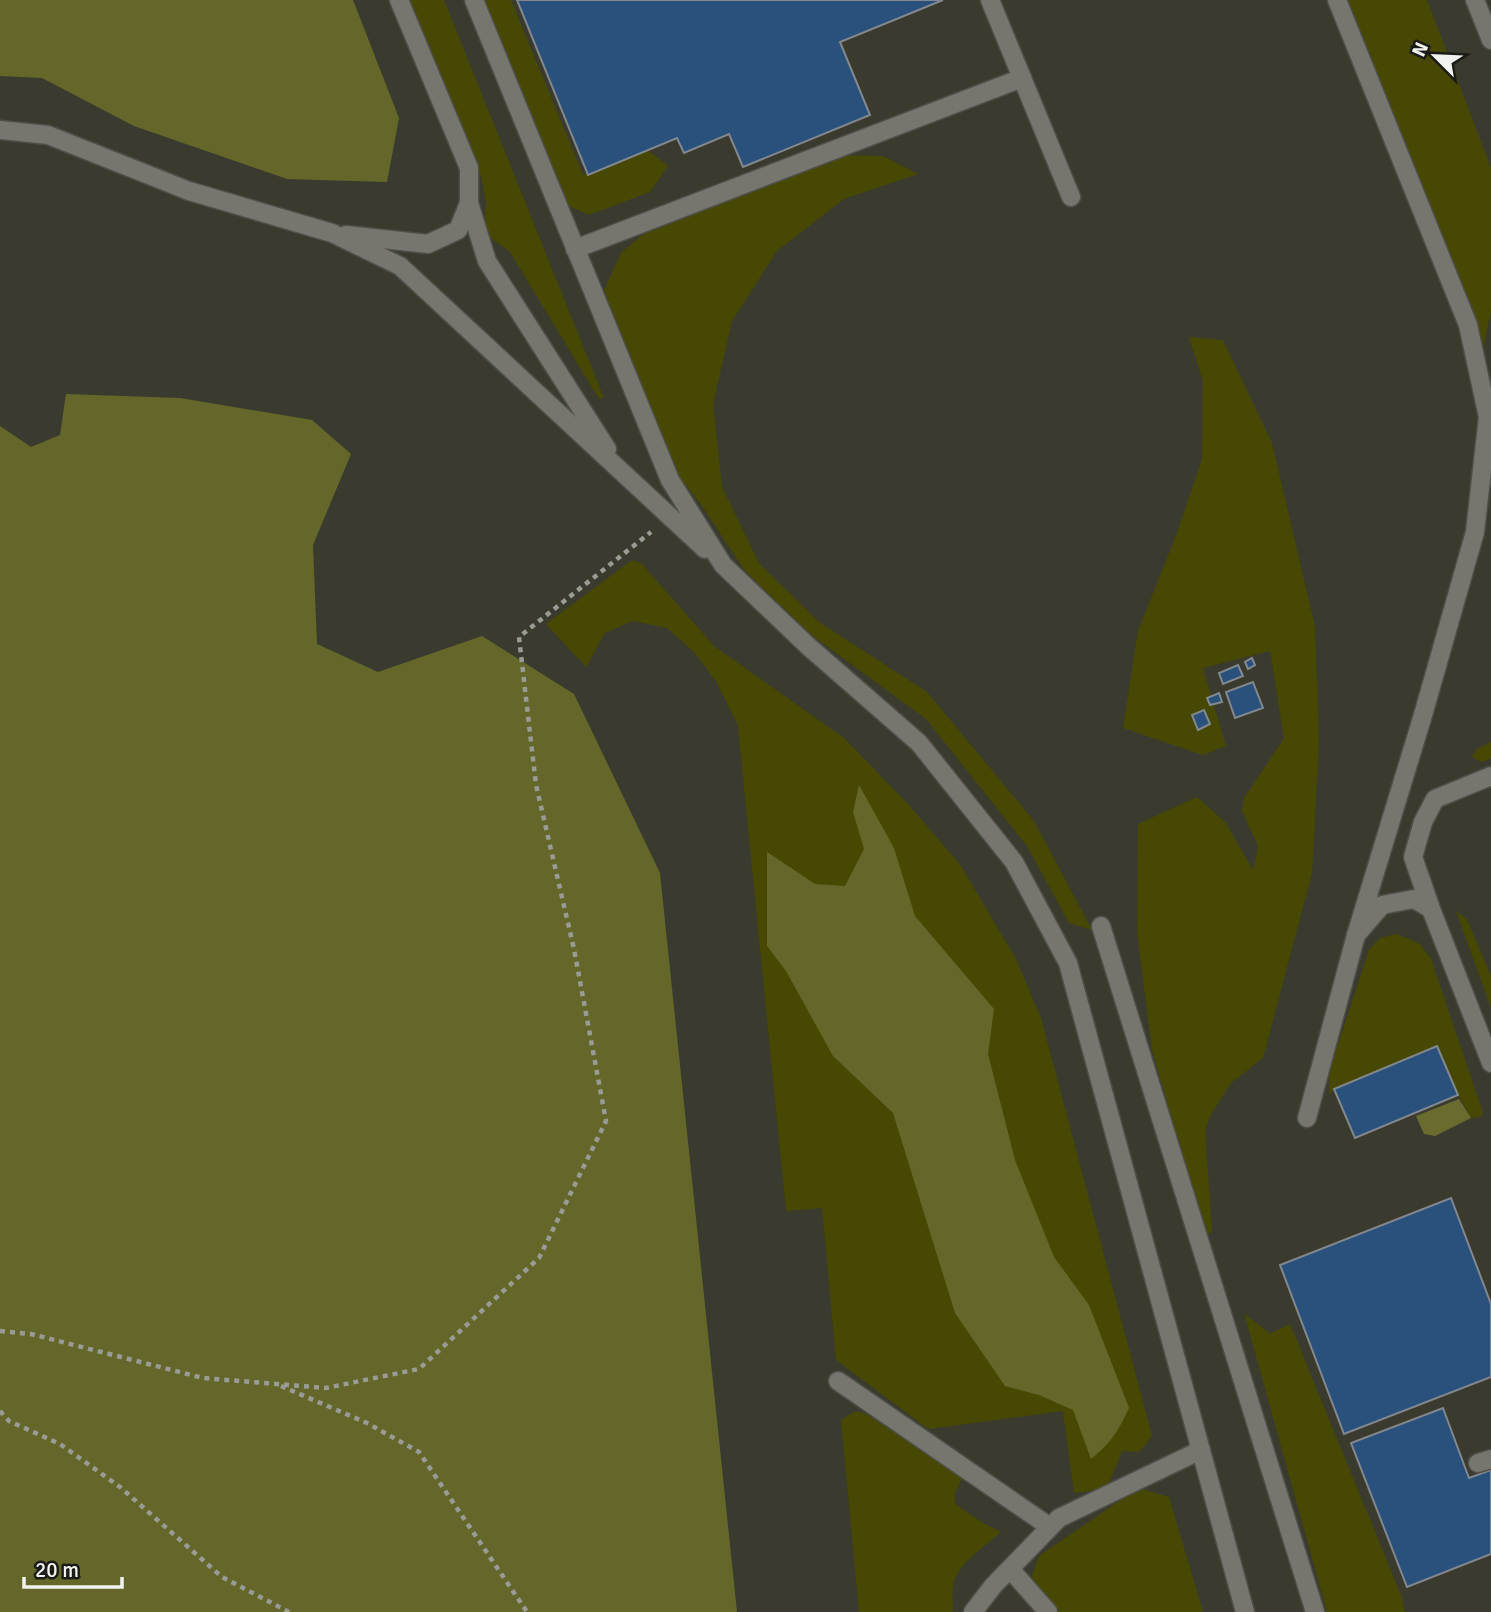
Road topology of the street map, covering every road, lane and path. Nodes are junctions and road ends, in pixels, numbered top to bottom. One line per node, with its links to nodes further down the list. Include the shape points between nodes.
1 (399, 0): 10 (lane, via 469,168)
2 (474, 0): 12 (lane)
3 (990, 0): 7 (lane)
4 (1337, 0): 19 (lane, via 1468,325 1488,417 1475,532)
5 (1475, 0): 6 (lane)
6 (1491, 40)
7 (1021, 78): 9 (lane); 12 (lane)
8 (0, 130): 11 (lane, via 48,135 189,191)
9 (1071, 197)
10 (470, 203): 11 (lane, via 458,230 428,244); 13 (lane, via 487,261)
11 (332, 233): 13 (lane, via 400,266)
12 (575, 249): 15 (lane, via 670,480)
13 (621, 470): 14 (lane)
14 (670, 517): 15 (lane); 24 (path, via 519,637 536,785 574,949 606,1121 538,1258 419,1369 326,1388)
15 (723, 565): 26 (lane, via 919,743 1014,862 1068,963)
16 (1491, 776): 17 (lane, via 1435,799 1423,821 1413,857)
17 (1431, 909): 19 (lane, via 1414,899 1382,905); 20 (lane)
18 (1101, 926): 34 (lane)
19 (1356, 934): 21 (lane)
20 (1491, 1063)
21 (1307, 1118)
22 (0, 1331): 24 (path, via 31,1334 203,1378)
23 (838, 1381): 27 (lane)
24 (276, 1384): 31 (path, via 367,1423 419,1452)
25 (0, 1411): 30 (path, via 9,1421 60,1444 120,1487 222,1577)
26 (1201, 1450): 27 (lane, via 1059,1517); 33 (lane)
27 (1050, 1527): 28 (lane)
28 (1010, 1569): 29 (lane); 32 (lane)
29 (981, 1609)
30 (289, 1612)
31 (527, 1612)
32 (1048, 1612)
33 (1245, 1612)
34 (1315, 1612)

